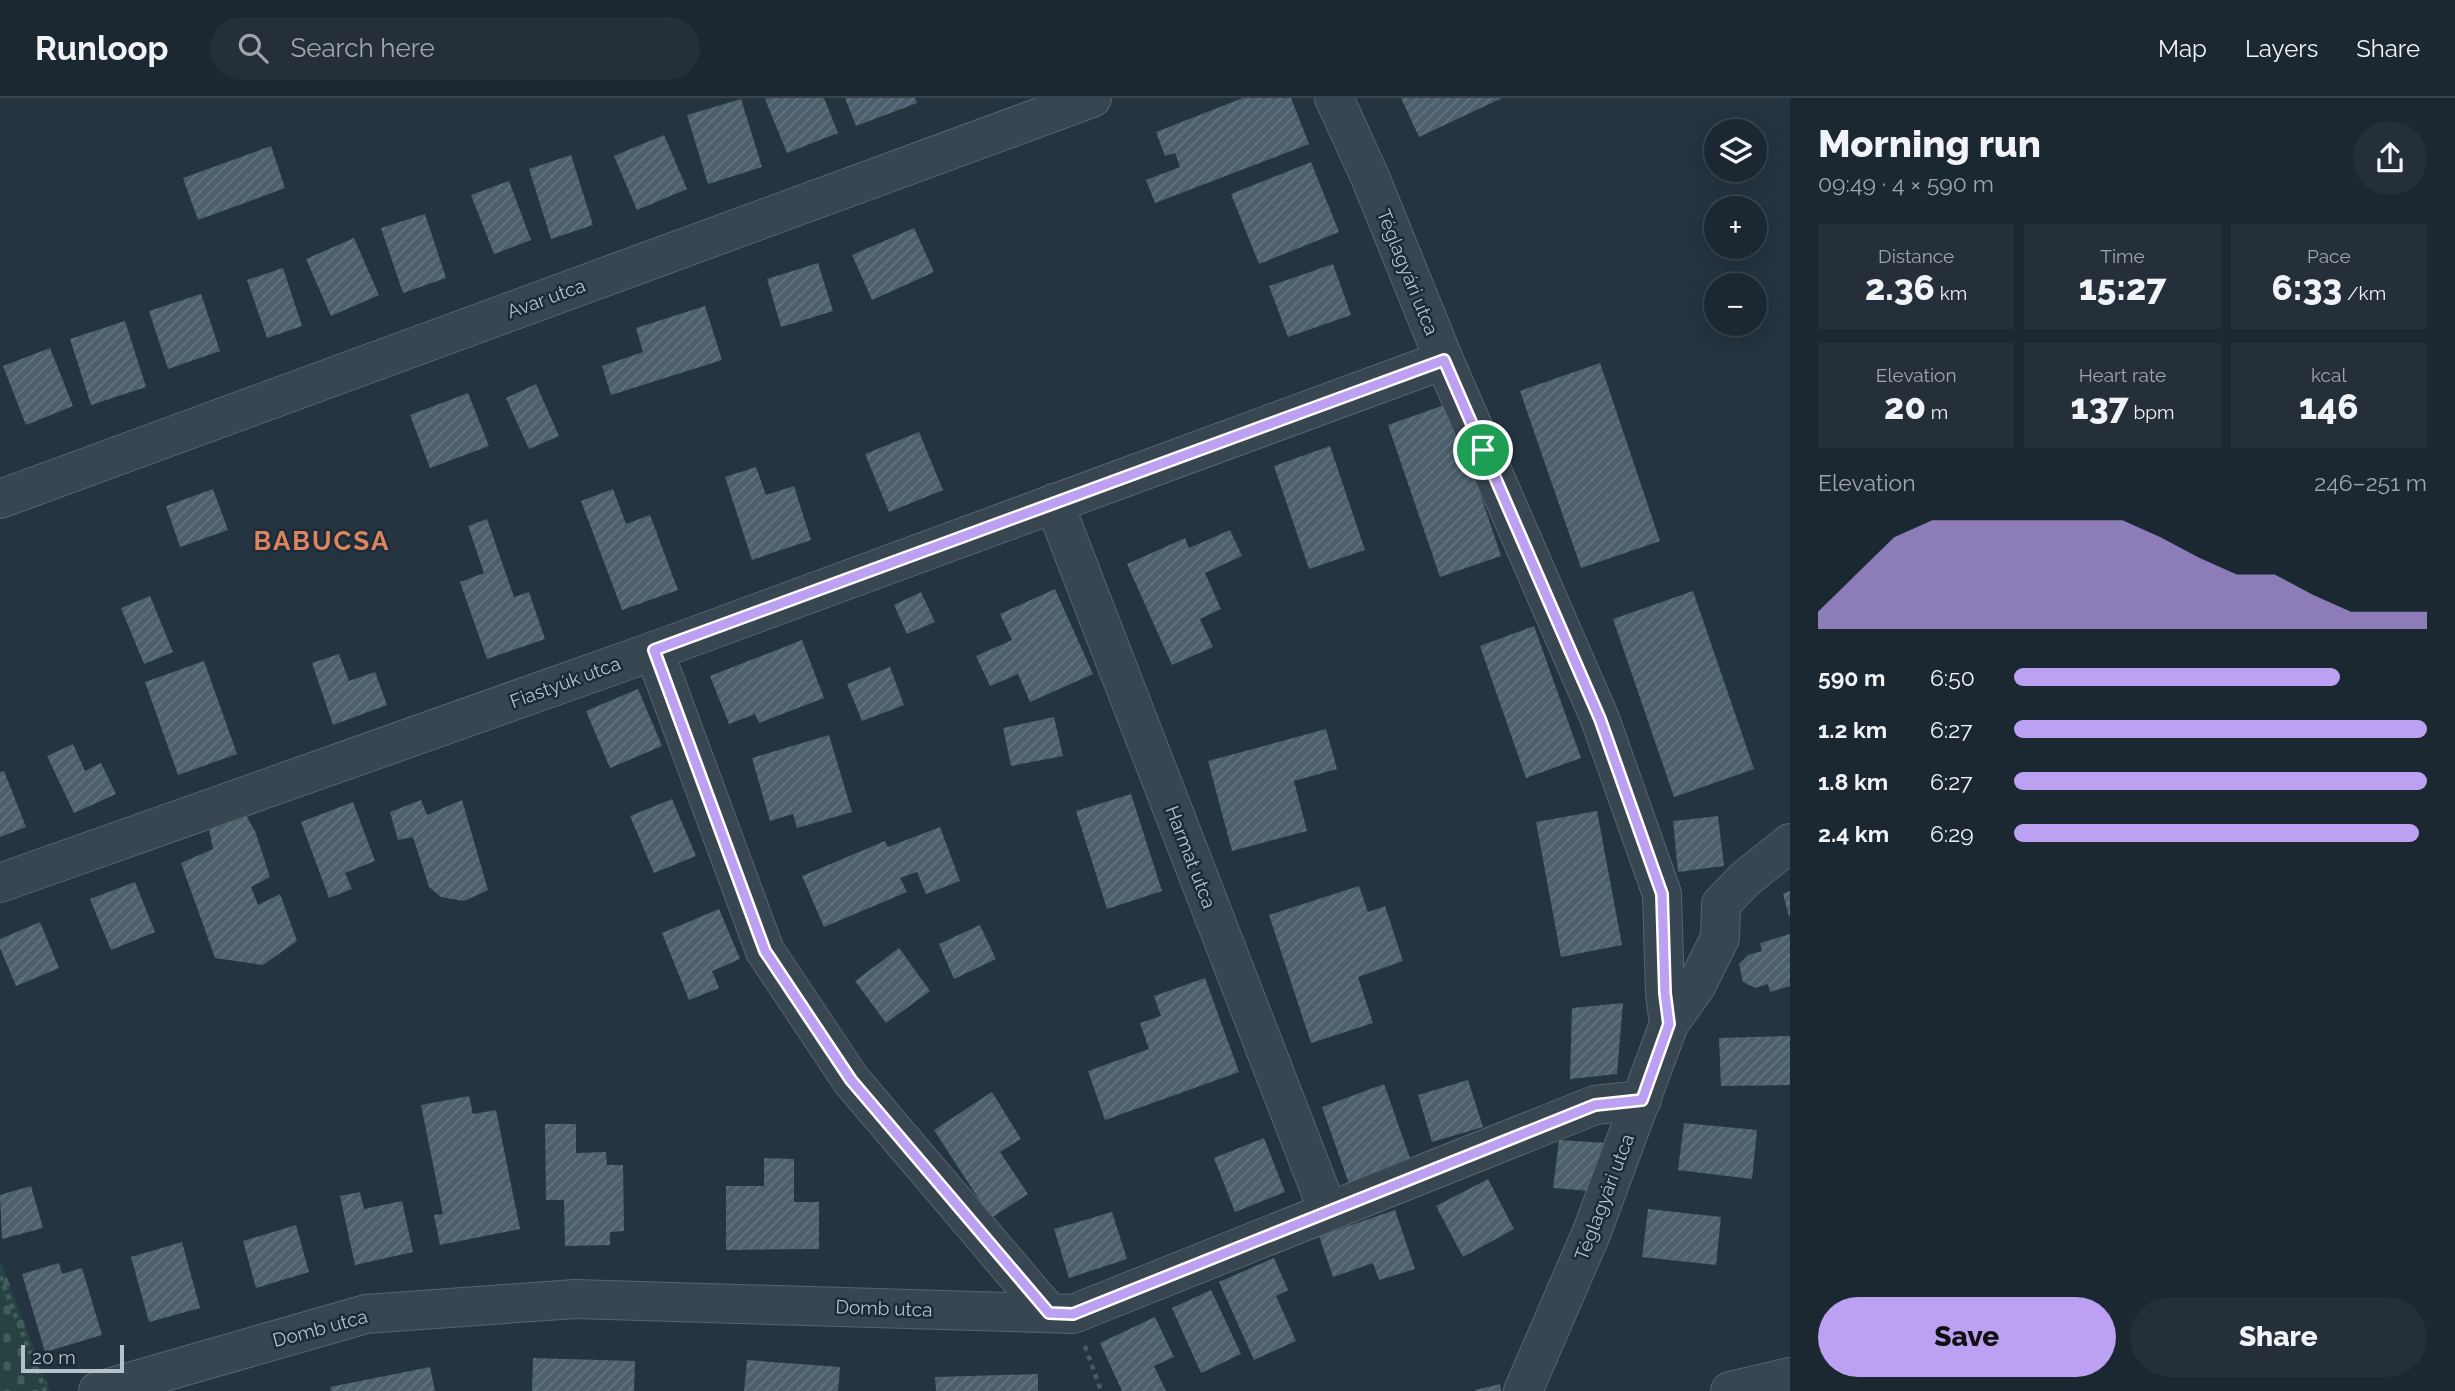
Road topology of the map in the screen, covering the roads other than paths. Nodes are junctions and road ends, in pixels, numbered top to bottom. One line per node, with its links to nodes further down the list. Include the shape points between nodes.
1 (1091, 98): 4 (street, Avar utca)
2 (1334, 98): 3 (street, Téglagyári utca)
3 (1444, 360): 5 (street, Fiastyúk utca); 9 (street, Téglagyári utca, via 1600,719 1662,894)
4 (0, 499)
5 (1054, 503): 6 (street, Fiastyúk utca); 11 (street, Harmat utca)
6 (654, 650): 8 (street, Fiastyúk utca); 12 (street, via 765,951 851,1080)
7 (1790, 843): 9 (street, via 1721,904 1720,938 1696,986)
8 (0, 883)
9 (1669, 1024): 10 (street, Téglagyári utca)
10 (1642, 1100): 11 (street, Domb utca, via 1595,1105); 15 (street, Téglagyári utca, via 1591,1234)
11 (1328, 1211): 12 (street, Domb utca)
12 (1061, 1313): 14 (street, Domb utca, via 575,1299 366,1314)
13 (1790, 1377): 16 (street)
14 (98, 1391)
15 (1523, 1391)
16 (1730, 1391)

